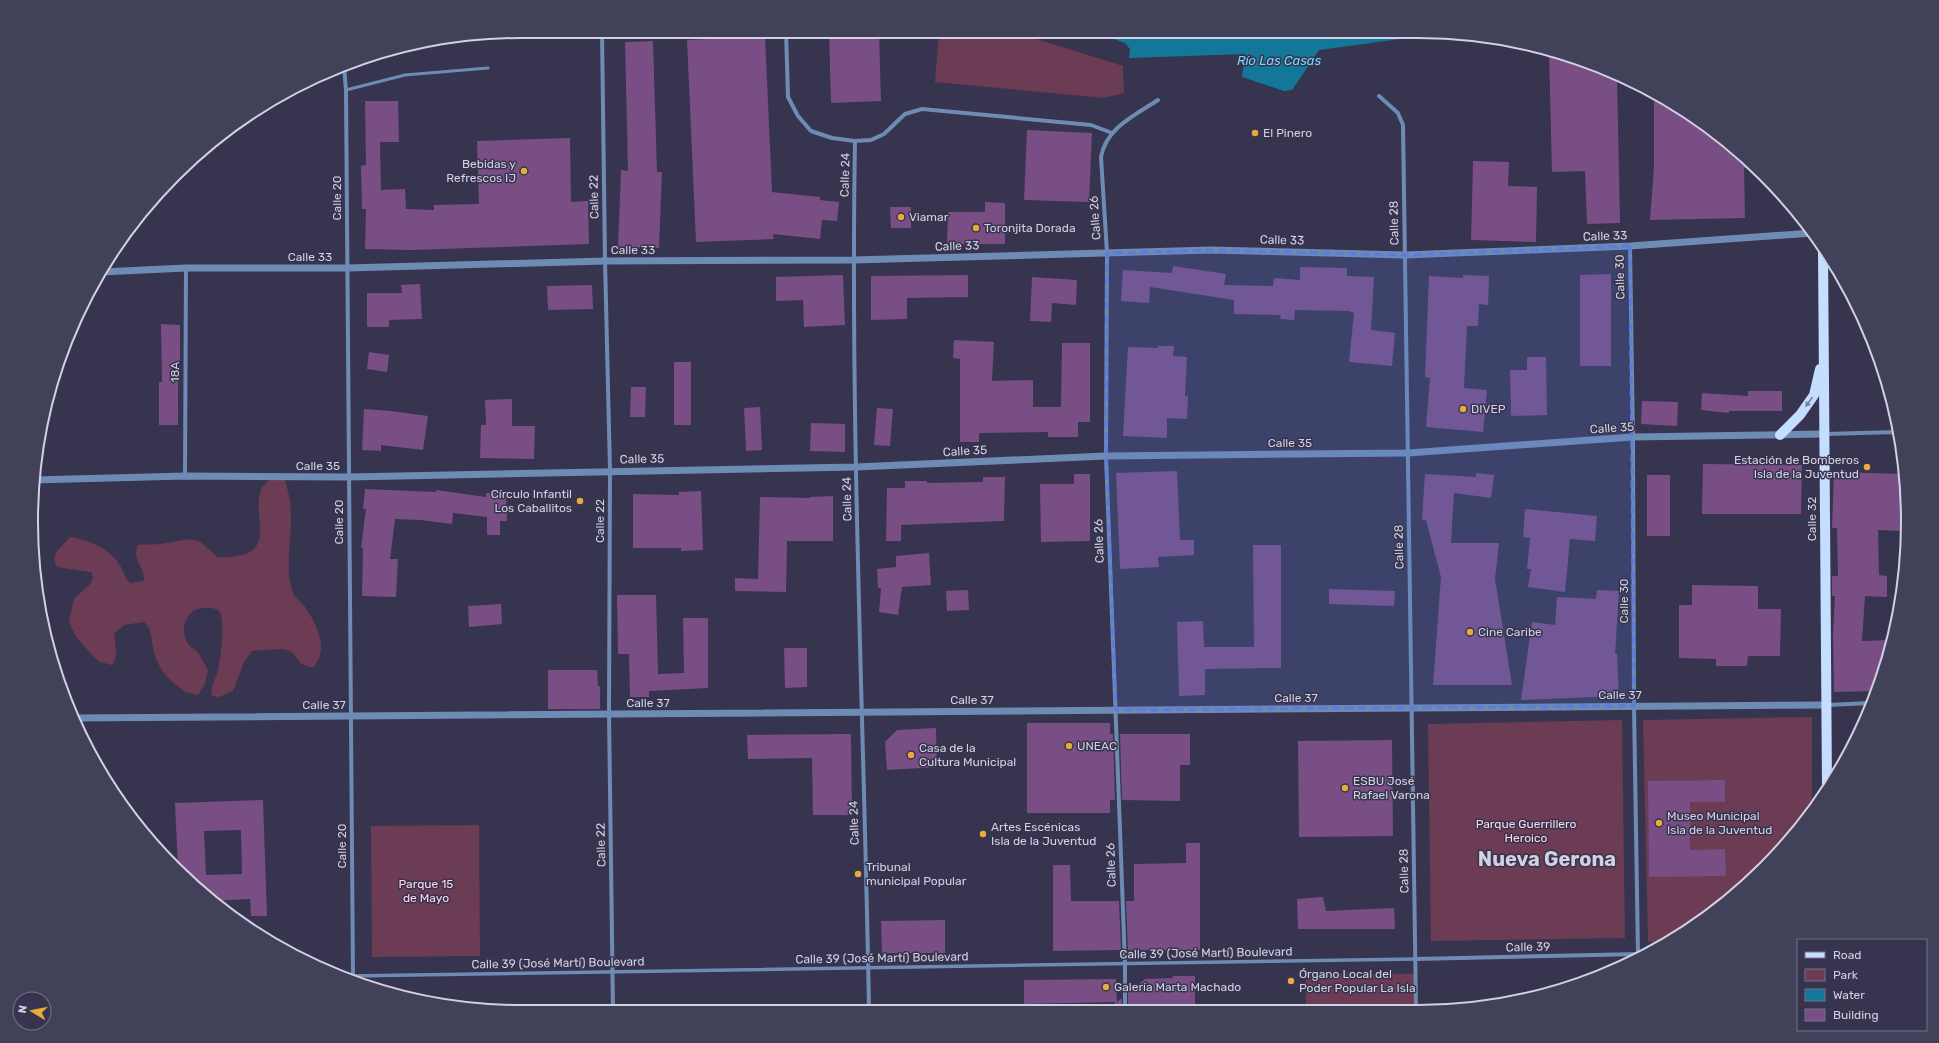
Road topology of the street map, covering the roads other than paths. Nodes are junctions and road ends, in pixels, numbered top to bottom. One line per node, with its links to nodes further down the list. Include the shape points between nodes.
1 (602, 38): 16 (street, Calle 22)
2 (786, 38): 9 (street, Calle 24, via 788,97 798,116 812,131 832,138)
3 (488, 68): 5 (lane, via 405,75)
4 (344, 72): 5 (street, Calle 20)
5 (346, 90): 18 (street, Calle 20)
6 (1379, 96): 13 (street, Calle 28, via 1398,113 1402,125)
7 (1158, 100): 8 (street, Calle 26)
8 (1112, 133): 9 (street, via 1091,125 922,109 905,114 884,134 871,140); 12 (street, Calle 26, via 1103,146 1101,157)
9 (855, 141): 15 (street, Calle 24)
10 (1806, 234): 11 (street, Calle 33)
11 (1630, 246): 13 (street, Calle 33); 24 (street, Calle 30)
12 (1107, 253): 13 (street, Calle 33, via 1211,250); 15 (street, Calle 33); 26 (street, Calle 26)
13 (1405, 254): 25 (street, Calle 28)
14 (1823, 258): 20 (main road, Calle 32)
15 (853, 260): 16 (street, Calle 33); 27 (street, Calle 24)
16 (605, 261): 18 (street, Calle 33); 28 (street, Calle 22)
17 (186, 268): 18 (street, Calle 33); 19 (street, Calle 33); 29 (street, 18A)
18 (347, 268): 30 (street, Calle 20)
19 (108, 272)
20 (1824, 351): 22 (main road, Calle 32); 23 (main road, one-way to 23, via 1814,395 1800,415)
21 (1893, 432): 22 (street, Calle 35)
22 (1824, 434): 23 (street, Calle 35); 33 (main road, Calle 32)
23 (1780, 435): 24 (street, Calle 35)
24 (1633, 437): 25 (street, Calle 35); 34 (street, Calle 30)
25 (1408, 453): 26 (street, Calle 35); 35 (street, Calle 28)
26 (1106, 456): 27 (street, Calle 35); 36 (street, Calle 26)
27 (856, 467): 28 (street, Calle 35); 37 (street, Calle 24)
28 (610, 471): 30 (street, Calle 35); 38 (street, Calle 22)
29 (185, 476): 30 (street, Calle 35); 31 (street, Calle 35)
30 (349, 477): 39 (street, Calle 20)
31 (40, 480)
32 (1865, 703): 33 (street, Calle 37)
33 (1826, 705): 34 (street, Calle 37); 41 (main road, Calle 32)
34 (1634, 706): 35 (street, Calle 37); 42 (street, Calle 30)
35 (1412, 708): 36 (street, Calle 37); 44 (street, Calle 28)
36 (1116, 710): 37 (street, Calle 37); 45 (street, Calle 26)
37 (861, 712): 38 (street, Calle 37); 46 (street, Calle 24)
38 (609, 714): 39 (street, Calle 37); 47 (street, Calle 22)
39 (351, 716): 40 (street, Calle 37); 48 (street, Calle 20)
40 (80, 718)
41 (1827, 778)
42 (1639, 951)
43 (1633, 954): 44 (street, Calle 39)
44 (1416, 960): 45 (street, Calle 39 (José Martí) Boulevard); 53 (street, Calle 28)
45 (1125, 964): 46 (street, Calle 39 (José Martí) Boulevard); 52 (street, Calle 26)
46 (868, 968): 47 (street, Calle 39 (José Martí) Boulevard); 51 (street, Calle 24)
47 (613, 972): 49 (street, Calle 39 (José Martí) Boulevard); 50 (street, Calle 22)
48 (351, 974)
49 (360, 977)
50 (613, 1005)
51 (869, 1005)
52 (1125, 1005)
53 (1416, 1005)

